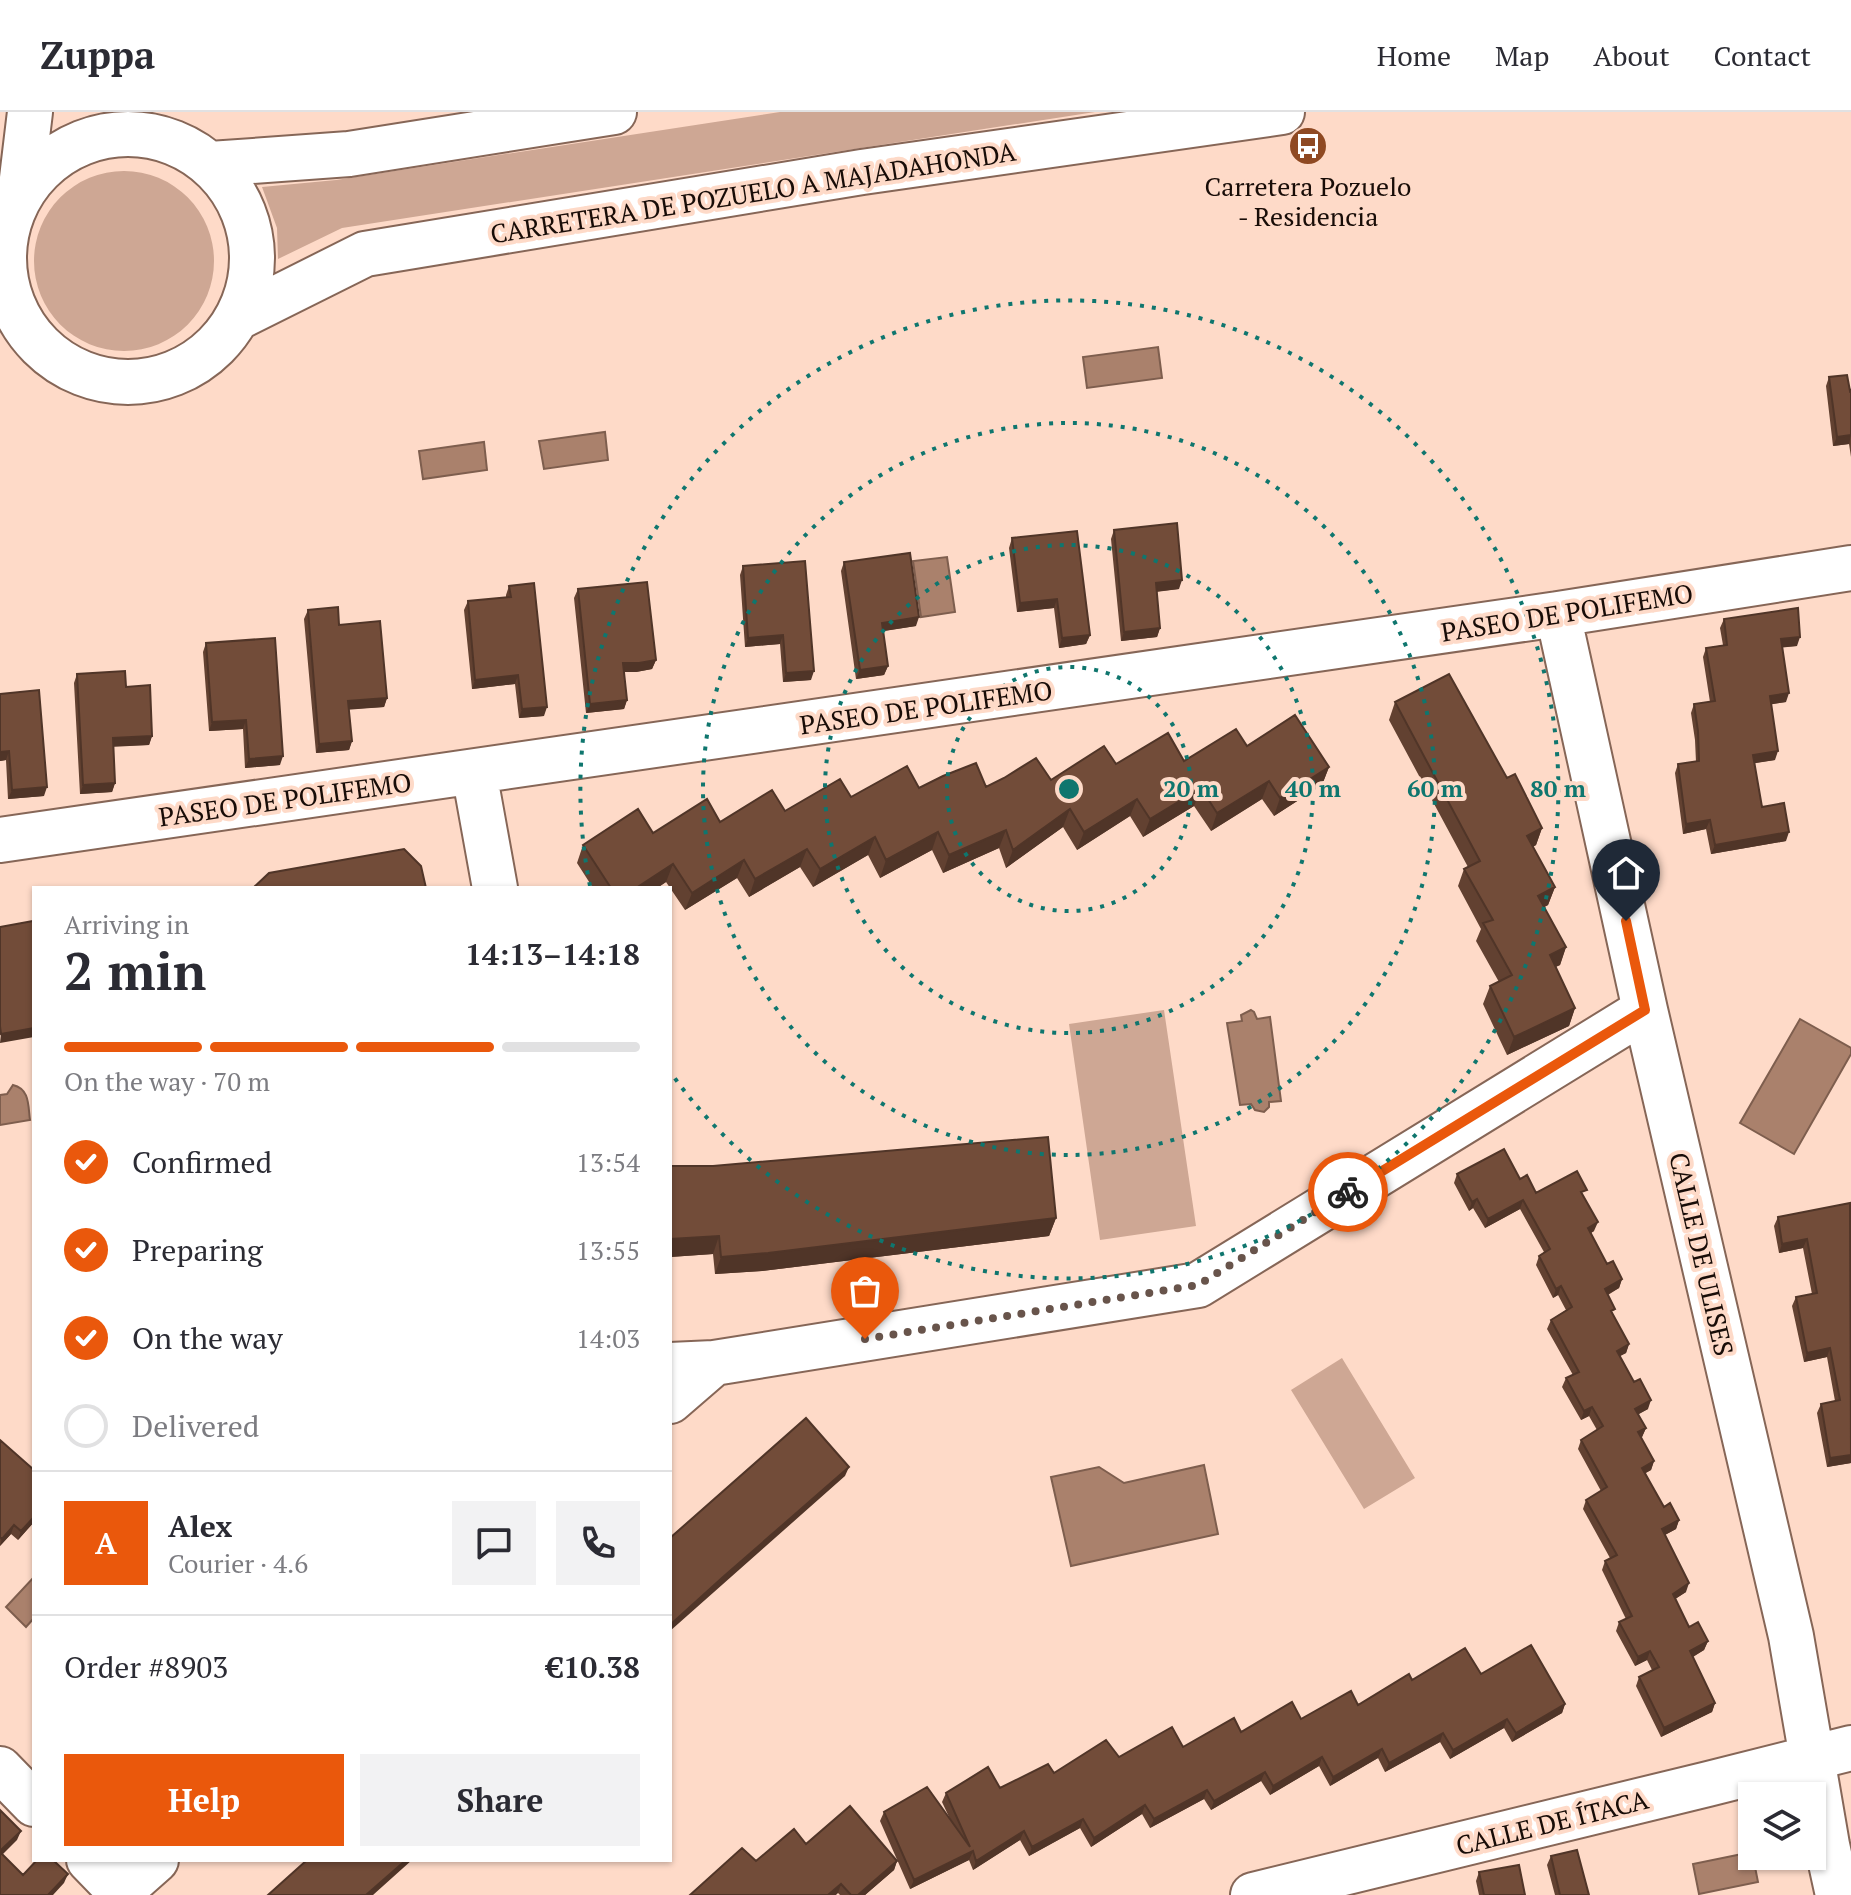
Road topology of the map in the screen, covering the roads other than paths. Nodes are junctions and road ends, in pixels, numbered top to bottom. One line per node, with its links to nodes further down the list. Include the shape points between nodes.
1 (30, 112): 7 (street)
2 (614, 112): 4 (street)
3 (1282, 112): 8 (street, CARRETERA DE POZUELO A MAJADAHONDA, via 862,172 365,254)
4 (498, 121): 6 (street, via 349,154)
5 (145, 123): 6 (street); 7 (street, via 77,144 44,165)
6 (210, 164): 8 (street, via 237,196 251,236 252,278)
7 (9, 216): 10 (street, via 3,262 10,300 29,334)
8 (237, 318): 10 (street, via 217,346 189,367 156,380 122,383 87,376)
9 (0, 352): 10 (street)
10 (56, 361)
11 (1851, 568): 12 (street, PASEO DE POLIFEMO)
12 (1558, 614): 13 (street, PASEO DE POLIFEMO); 16 (street, CALLE DE ULISES)
13 (474, 772): 14 (street, PASEO DE POLIFEMO); 15 (street)
14 (0, 840)
15 (495, 886)
16 (1645, 1010): 17 (street, via 1198,1285); 20 (street, CALLE DE ULISES, via 1791,1636)
17 (714, 1363): 18 (street); 19 (street)
18 (672, 1365)
19 (672, 1399)
20 (1832, 1753): 26 (street, CALLE DE ÍTACA); 27 (street, CALLE DE ULISES, via 1827,1845)
21 (0, 1769): 22 (street)
22 (32, 1802)
23 (91, 1862): 25 (street)
24 (154, 1862): 25 (street)
25 (122, 1894)
26 (1253, 1895)
27 (1838, 1895)

